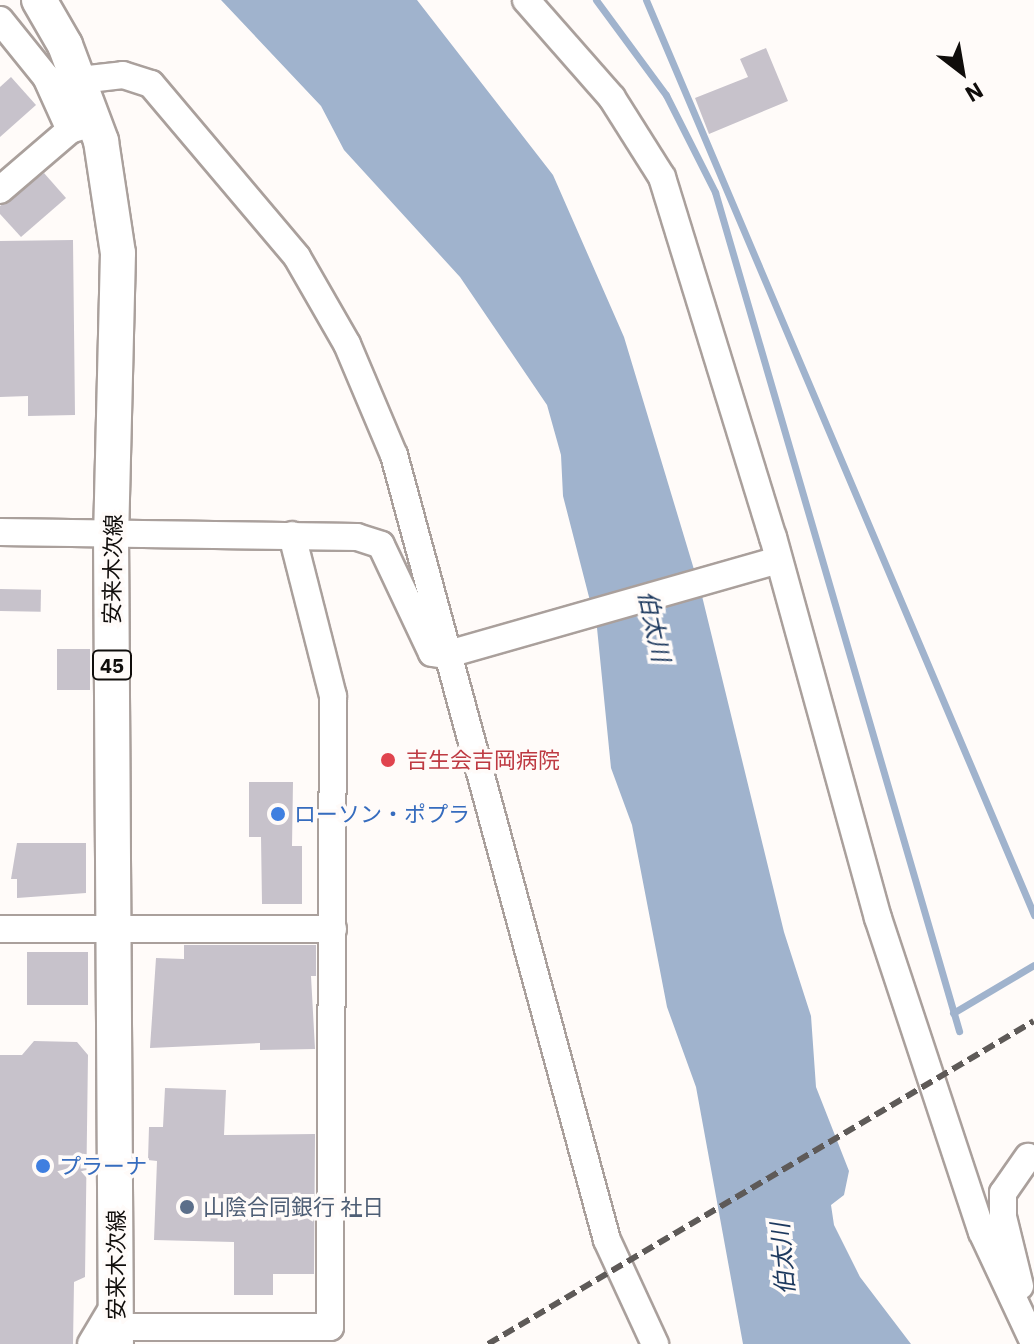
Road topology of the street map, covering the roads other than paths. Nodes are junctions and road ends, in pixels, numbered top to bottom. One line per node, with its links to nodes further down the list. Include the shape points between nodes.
1 (39, 0): 4 (main road, 安来木次線 / 45)
2 (526, 0): 10 (street, via 612,98 662,177)
3 (0, 20): 5 (street)
4 (80, 80): 5 (main road, 安来木次線 / 45); 11 (street, via 123,75 151,84 297,257 347,344 394,455)
5 (82, 126): 6 (street); 8 (main road, 安来木次線 / 45, via 118,253)
6 (0, 190)
7 (0, 532): 8 (street)
8 (111, 532): 9 (street); 14 (main road, 安来木次線 / 45)
9 (292, 535): 11 (street, via 357,537 381,545 432,653); 13 (street, via 333,696)
10 (769, 563): 11 (street); 18 (street, via 951,1142 982,1232)
11 (452, 653): 19 (street, via 603,1227)
12 (0, 929): 14 (street)
13 (333, 929): 14 (street); 16 (street, via 330,1327)
14 (114, 931): 16 (main road, 安来木次線 / 45)
15 (1028, 1157): 17 (street, via 1006,1182 1002,1205)
16 (120, 1331)
17 (1034, 1333)
18 (1034, 1343)
19 (655, 1344)

